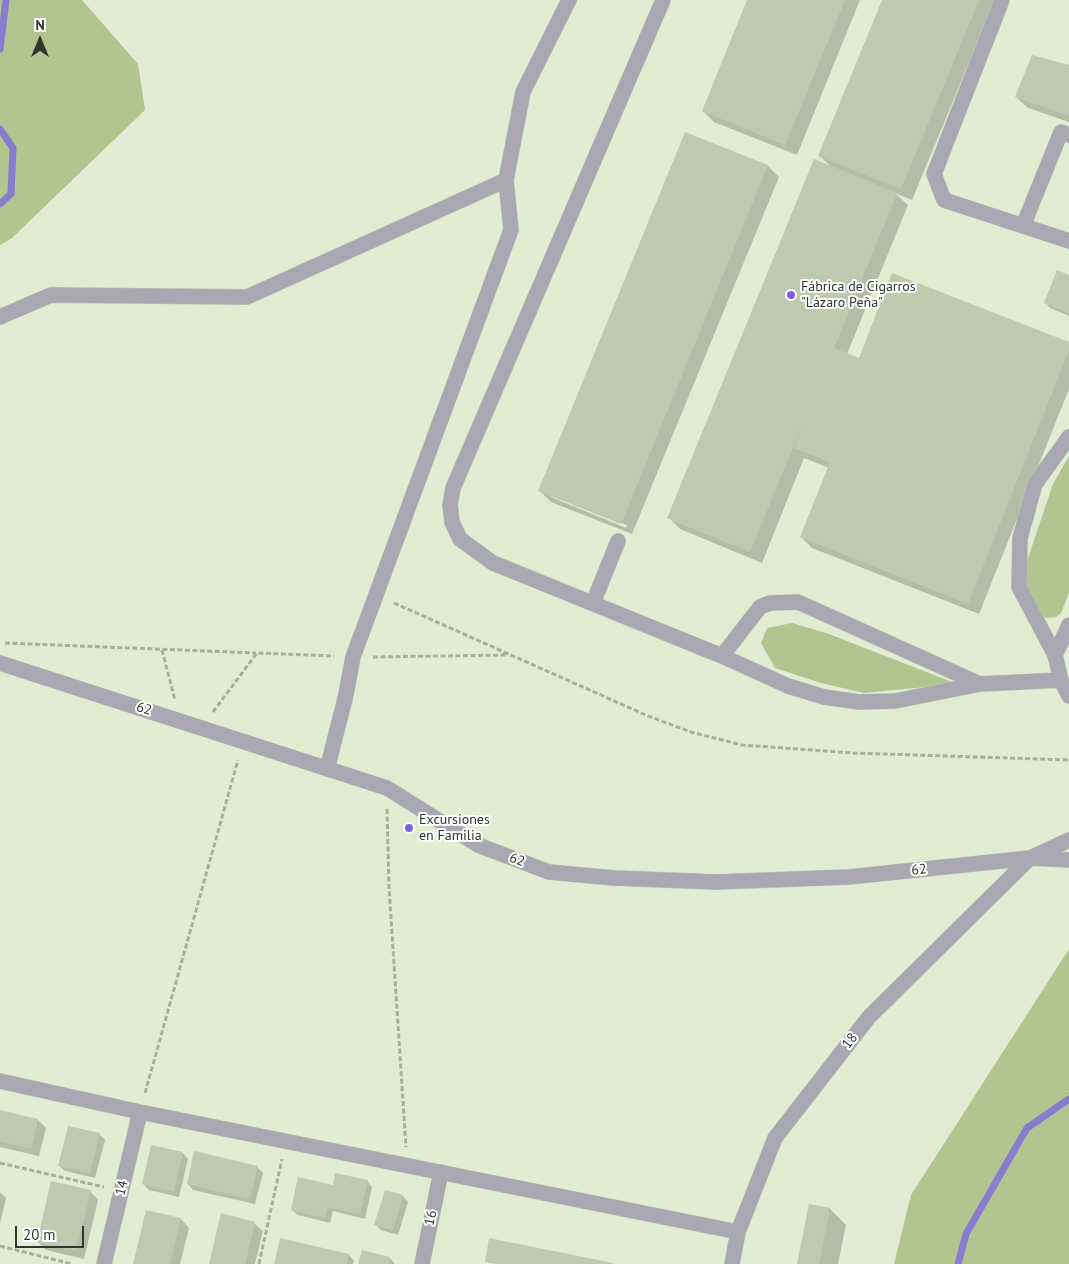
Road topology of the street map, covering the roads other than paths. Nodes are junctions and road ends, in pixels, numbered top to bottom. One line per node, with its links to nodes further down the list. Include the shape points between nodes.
1 (570, 0): 5 (street, via 523,92)
2 (663, 0): 11 (street, via 453,488 450,505 452,522 460,539 473,550 493,563)
3 (1002, 0): 6 (street, via 934,174 944,200)
4 (1069, 135): 6 (street, via 1061,132)
5 (506, 180): 8 (street, via 247,297 51,296); 19 (street, via 511,230 353,657)
6 (1023, 226): 7 (street)
7 (1069, 241)
8 (0, 317)
9 (1069, 437): 13 (street, via 1035,484 1020,538 1019,587)
10 (618, 541): 11 (street)
11 (593, 603): 14 (street)
12 (1069, 625): 13 (street)
13 (1055, 655): 16 (street)
14 (722, 656): 17 (street, via 788,686 824,697 859,702 895,701); 17 (street, via 760,607 770,603 798,602)
15 (0, 663): 19 (street, 62)
16 (1061, 680): 17 (street); 18 (street)
17 (980, 684)
18 (1069, 696)
19 (326, 769): 21 (street, 62, via 386,788 478,845 549,872 716,882 849,877)
20 (1069, 840): 21 (street)
21 (1030, 858): 22 (street, 62); 26 (street, 18, via 863,1024 775,1138)
22 (1069, 860)
23 (0, 1080): 24 (street)
24 (140, 1112): 25 (street); 27 (street, 14)
25 (441, 1172): 26 (street); 28 (street, 16)
26 (738, 1232): 29 (street, 18)
27 (104, 1264)
28 (422, 1264)
29 (732, 1264)

